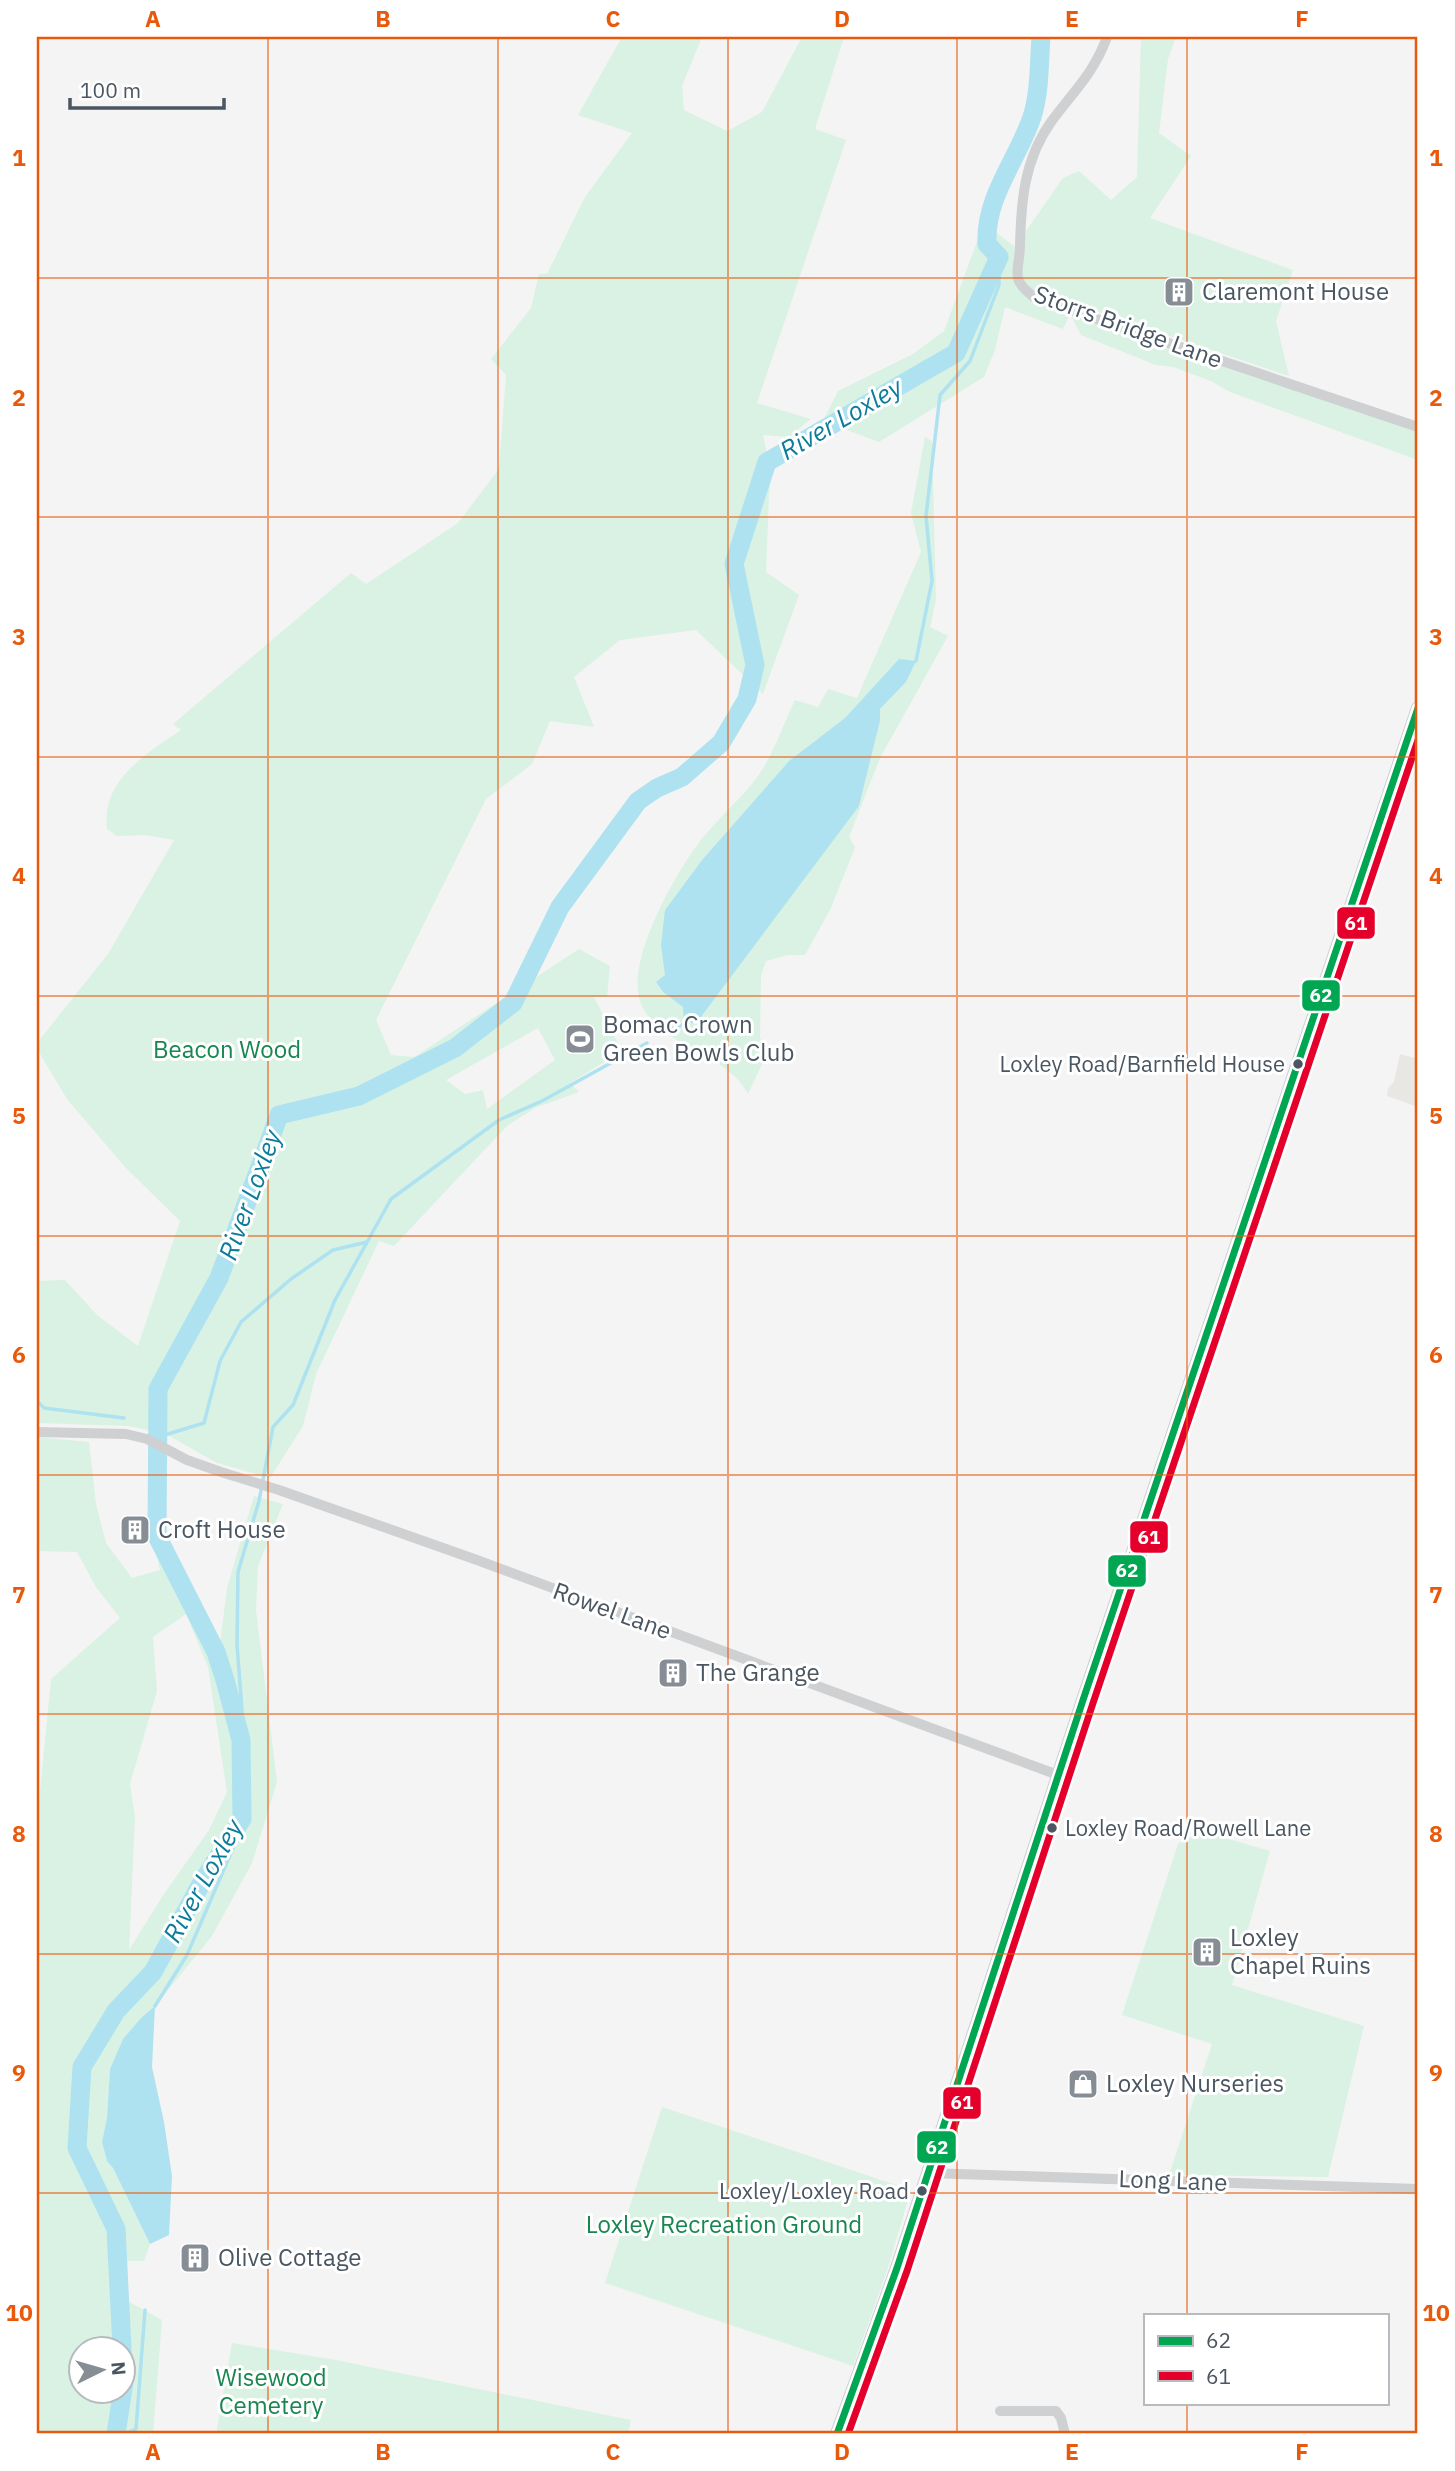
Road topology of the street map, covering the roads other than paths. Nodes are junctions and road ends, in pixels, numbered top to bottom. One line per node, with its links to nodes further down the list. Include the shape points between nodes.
1 (1107, 37): 2 (street, Storrs Bridge Lane, via 1099,60 1050,124 1026,175 1017,266 1021,288 1035,298)
2 (1418, 427)
3 (1418, 708): 5 (main road)
4 (37, 1432): 5 (street, Rowel Lane, via 126,1434 147,1439 187,1460 477,1560)
5 (1058, 1775): 6 (main road)
6 (928, 2173): 7 (street, Long Lane); 9 (main road)
7 (1418, 2189)
8 (1000, 2411): 10 (street, via 1056,2411)
9 (837, 2434)
10 (1065, 2434)

